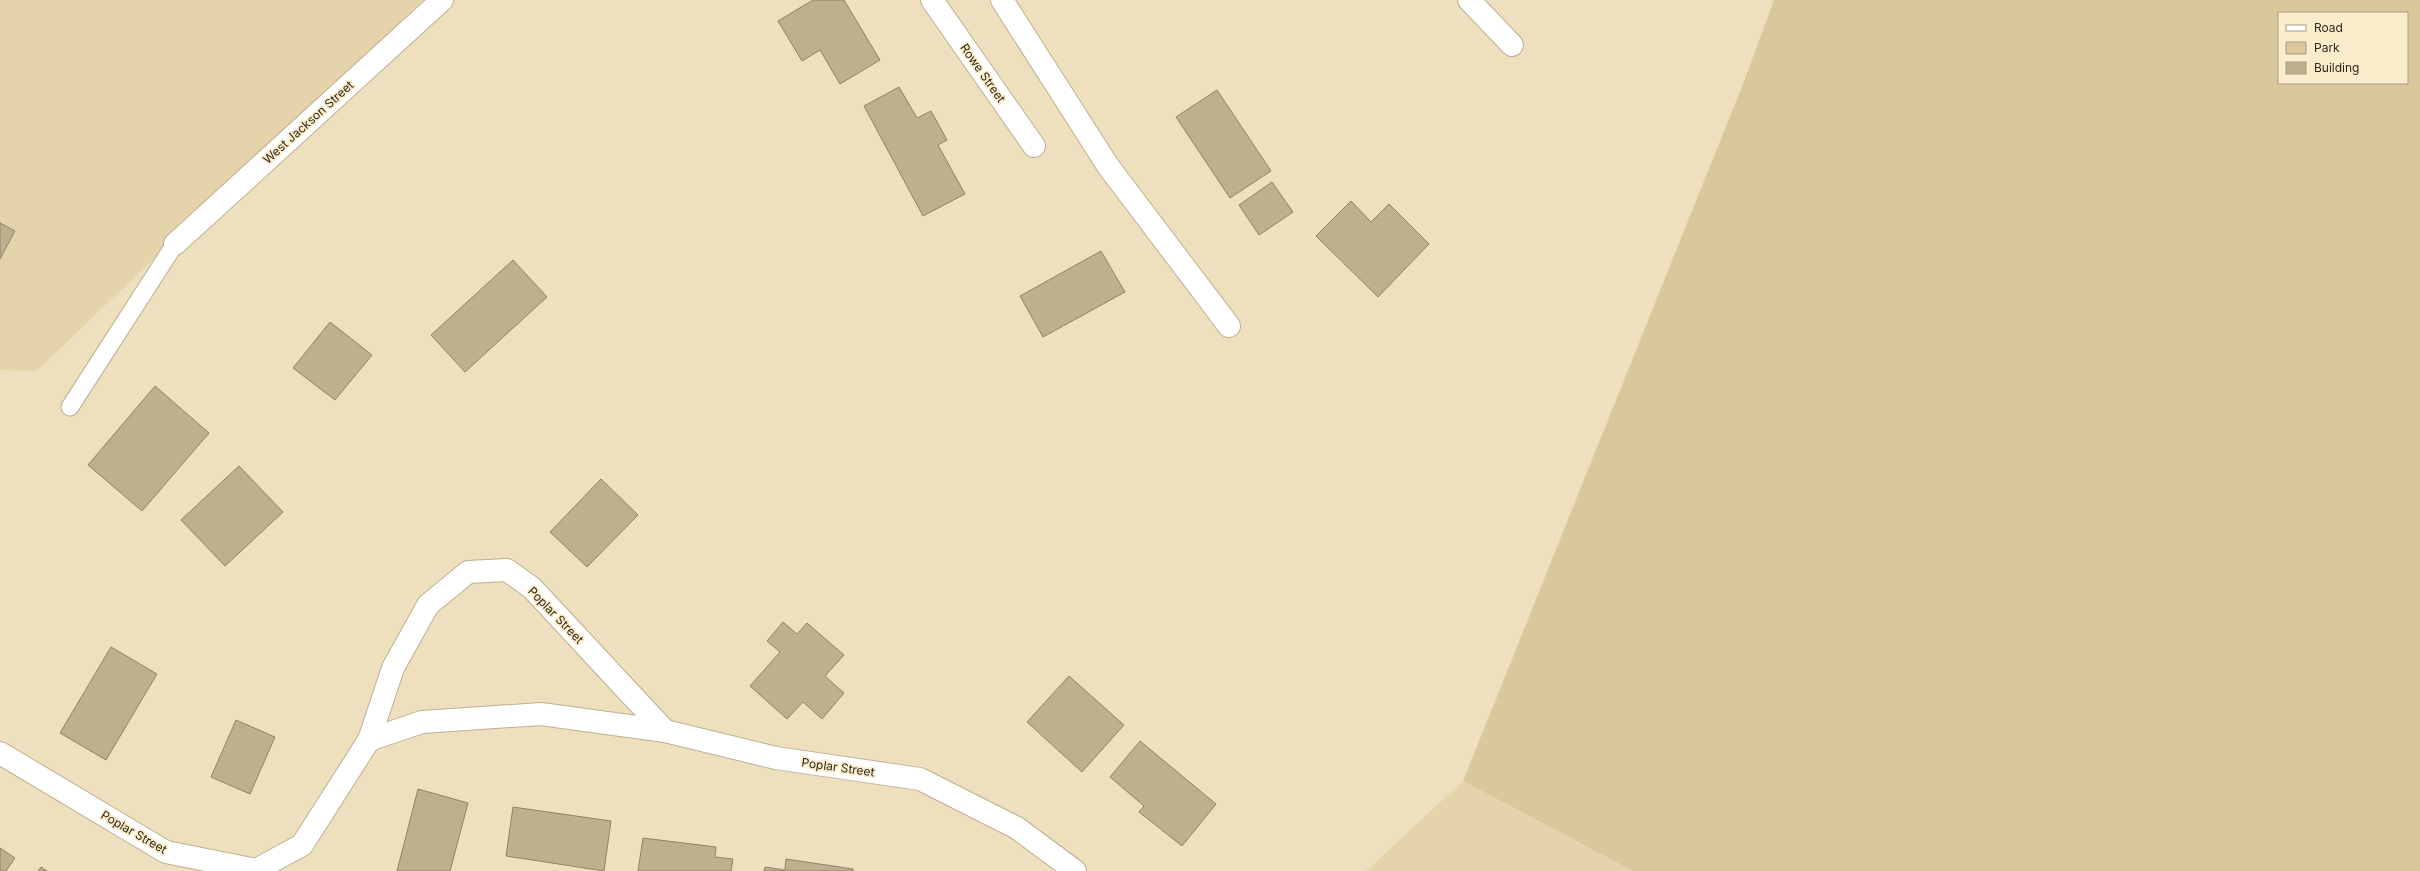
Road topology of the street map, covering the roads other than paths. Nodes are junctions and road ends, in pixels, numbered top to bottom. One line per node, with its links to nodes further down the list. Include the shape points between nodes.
1 (442, 0): 7 (street, West Jackson Street)
2 (932, 0): 6 (street, Rowe Street)
3 (1002, 0): 8 (street, via 1108,166)
4 (1469, 0): 5 (street)
5 (1512, 46)
6 (1034, 146)
7 (175, 244): 9 (lane)
8 (1229, 326)
9 (70, 407)
10 (665, 731): 11 (street, via 541,714 422,722); 11 (street, Poplar Street, via 532,588 507,570 468,572 428,605 393,668); 13 (street, Poplar Street, via 776,758 920,779 1018,828)
11 (369, 740): 12 (street, Poplar Street, via 302,845 256,870 166,852)
12 (0, 753)
13 (1075, 871)

